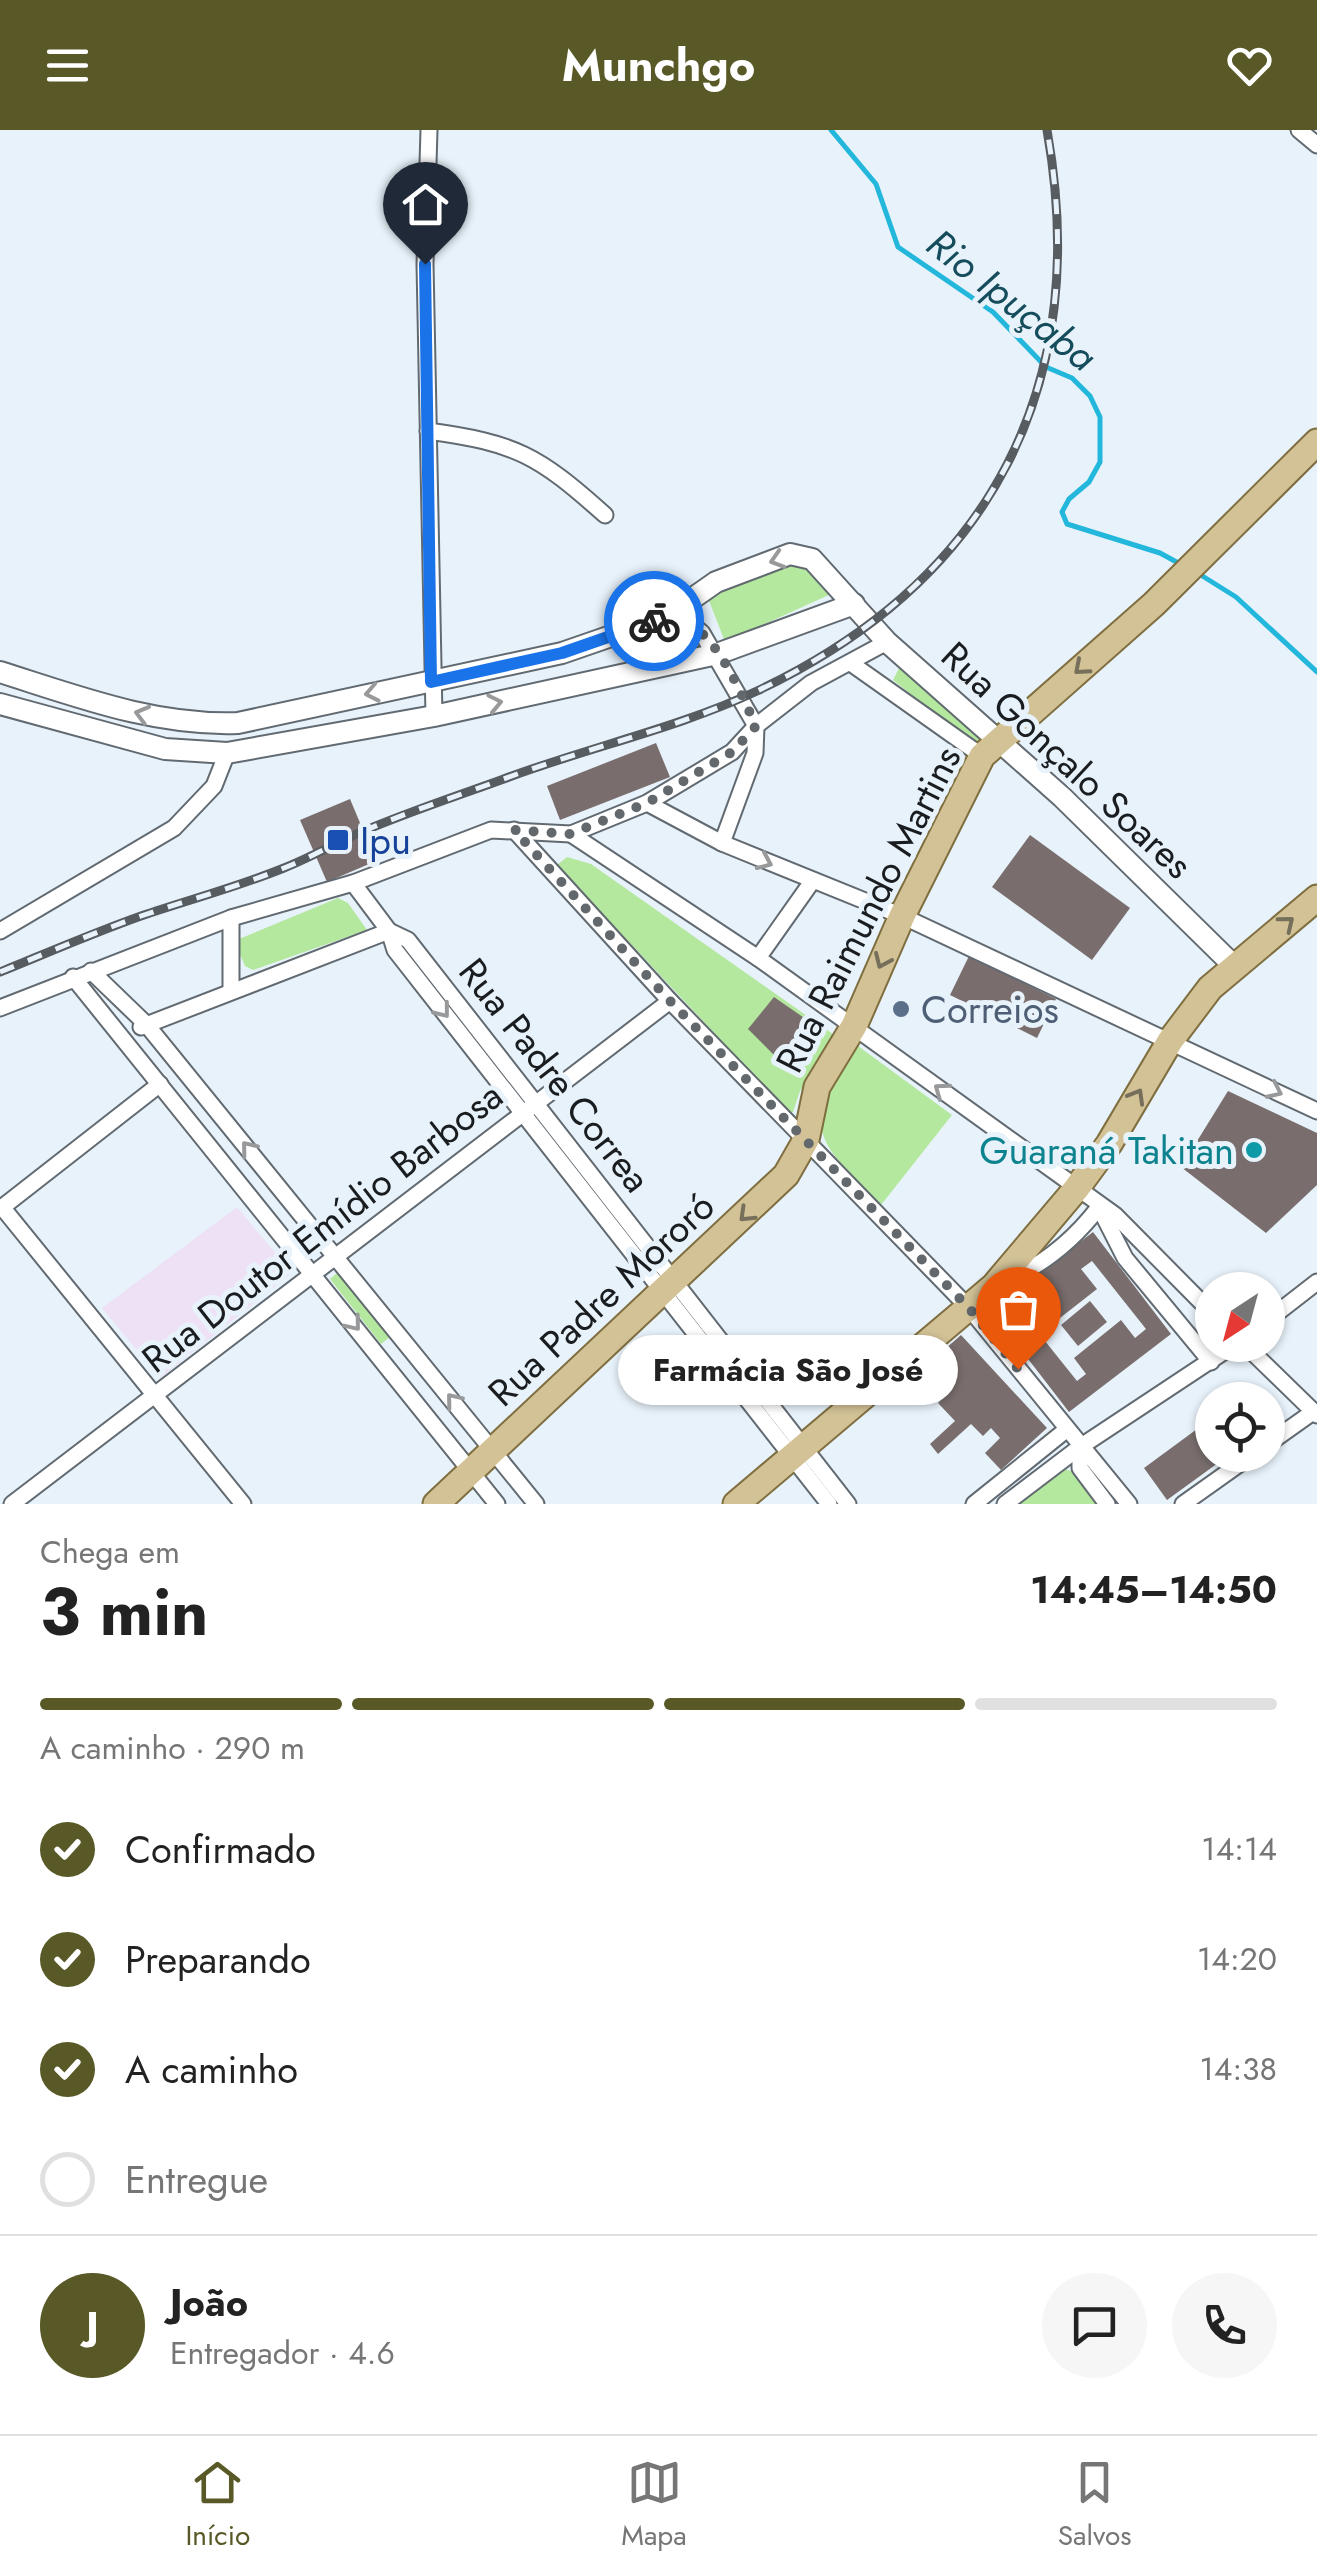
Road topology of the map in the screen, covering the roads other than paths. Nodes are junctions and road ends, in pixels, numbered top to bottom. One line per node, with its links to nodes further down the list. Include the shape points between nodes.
1 (429, 130): 4 (street)
2 (1299, 130): 3 (street)
3 (1317, 146)
4 (428, 431): 6 (street, via 497,441 557,472); 13 (street)
5 (1317, 442): 17 (main road, Rua Raimundo Martins, one-way to 17, via 1154,604)
6 (604, 515)
7 (854, 604): 8 (street, Rua Gonçalo Soares, one-way to 8, via 812,560 790,554 716,582); 9 (street, Rua Gonçalo Soares); 10 (street)
8 (666, 617): 10 (street, via 688,621); 13 (street, Rua Gonçalo Soares, via 562,653)
9 (887, 642): 11 (street); 17 (street, Rua Gonçalo Soares)
10 (717, 654): 15 (street, one-way to 10); 16 (street)
11 (852, 664): 16 (street, via 810,683); 17 (street, Rua Gonçalo Soares)
12 (0, 672): 13 (street, Rua Gonçalo Soares, one-way to 12, via 238,723 188,725)
13 (431, 682): 15 (street)
14 (0, 704): 18 (street, via 149,746)
15 (434, 716): 18 (street)
16 (756, 726): 19 (street, via 732,752); 22 (street, via 755,753)
17 (991, 748): 26 (main road, Rua Raimundo Martins); 31 (street, Rua Gonçalo Soares)
18 (227, 753): 28 (street, via 214,786 174,828)
19 (647, 803): 21 (street); 22 (street)
20 (514, 830): 21 (street); 24 (street, via 490,830); 35 (street)
21 (570, 834): 30 (street)
22 (722, 843): 23 (street, one-way to 23)
23 (811, 883): 26 (street); 30 (street)
24 (353, 884): 27 (street); 29 (street, Rua Padre Correa)
25 (1317, 898): 31 (main road, one-way to 25)
26 (902, 916): 38 (main road, Rua Raimundo Martins, one-way to 38); 40 (street)
27 (232, 918): 32 (street); 34 (street)
28 (0, 931)
29 (388, 931): 34 (street); 42 (street, Rua Padre Correa, via 408,940)
30 (758, 958): 38 (street)
31 (1234, 966): 40 (main road)
32 (91, 971): 33 (street); 37 (street)
33 (73, 976): 36 (street); 39 (street)
34 (231, 989): 37 (street)
35 (670, 1001): 42 (street, Rua Doutor Emídio Barbosa); 44 (street)
36 (0, 1008)
37 (146, 1024): 39 (street); 48 (street, one-way to 37)
38 (854, 1026): 44 (main road, Rua Raimundo Martins, via 816,1087); 45 (street, one-way to 38)
39 (126, 1039): 41 (street)
40 (1170, 1041): 43 (street, one-way to 43); 45 (main road, one-way to 40)
41 (160, 1084): 47 (street); 49 (street)
42 (529, 1108): 48 (street, Rua Doutor Emídio Barbosa); 52 (street, Rua Padre Correa)
43 (1317, 1111)
44 (806, 1140): 52 (main road, Rua Padre Mororó, one-way to 52, via 786,1176); 55 (street)
45 (1076, 1189): 46 (street); 51 (main road)
46 (1099, 1206): 51 (street, via 1030,1272); 53 (street); 56 (street, via 1126,1258)
47 (1, 1208): 59 (street)
48 (337, 1256): 49 (street, Rua Doutor Emídio Barbosa); 64 (street, one-way to 48)
49 (313, 1273): 59 (street, Rua Doutor Emídio Barbosa); 66 (street, one-way to 66)
50 (1317, 1282): 54 (street)
51 (994, 1286): 55 (main road)
52 (670, 1287): 64 (main road, Rua Padre Mororó); 65 (street, Rua Padre Correa)
53 (1195, 1296)
54 (1285, 1307)
55 (969, 1308): 61 (street); 65 (main road)
56 (1195, 1342)
57 (1211, 1362): 63 (street)
58 (1263, 1362): 60 (street)
59 (156, 1396): 68 (street, Rua Doutor Emídio Barbosa); 69 (street)
60 (1315, 1413): 62 (street)
61 (1066, 1430): 63 (street); 76 (street)
62 (1285, 1433)
63 (1080, 1447): 77 (street); 78 (street, via 1080,1468); 79 (street)
64 (494, 1450): 66 (main road, Rua Padre Mororó); 72 (street)
65 (798, 1453): 73 (main road); 74 (street, Rua Padre Correa); 75 (street, Rua Padre Correa)
66 (472, 1471): 70 (main road, Rua Padre Mororó); 71 (street)
67 (1228, 1472): 80 (street)
68 (12, 1504)
69 (243, 1504)
70 (436, 1504)
71 (498, 1504)
72 (536, 1504)
73 (736, 1504)
74 (829, 1504)
75 (848, 1504)
76 (974, 1504)
77 (1005, 1504)
78 (1106, 1504)
79 (1129, 1504)
80 (1183, 1504)

